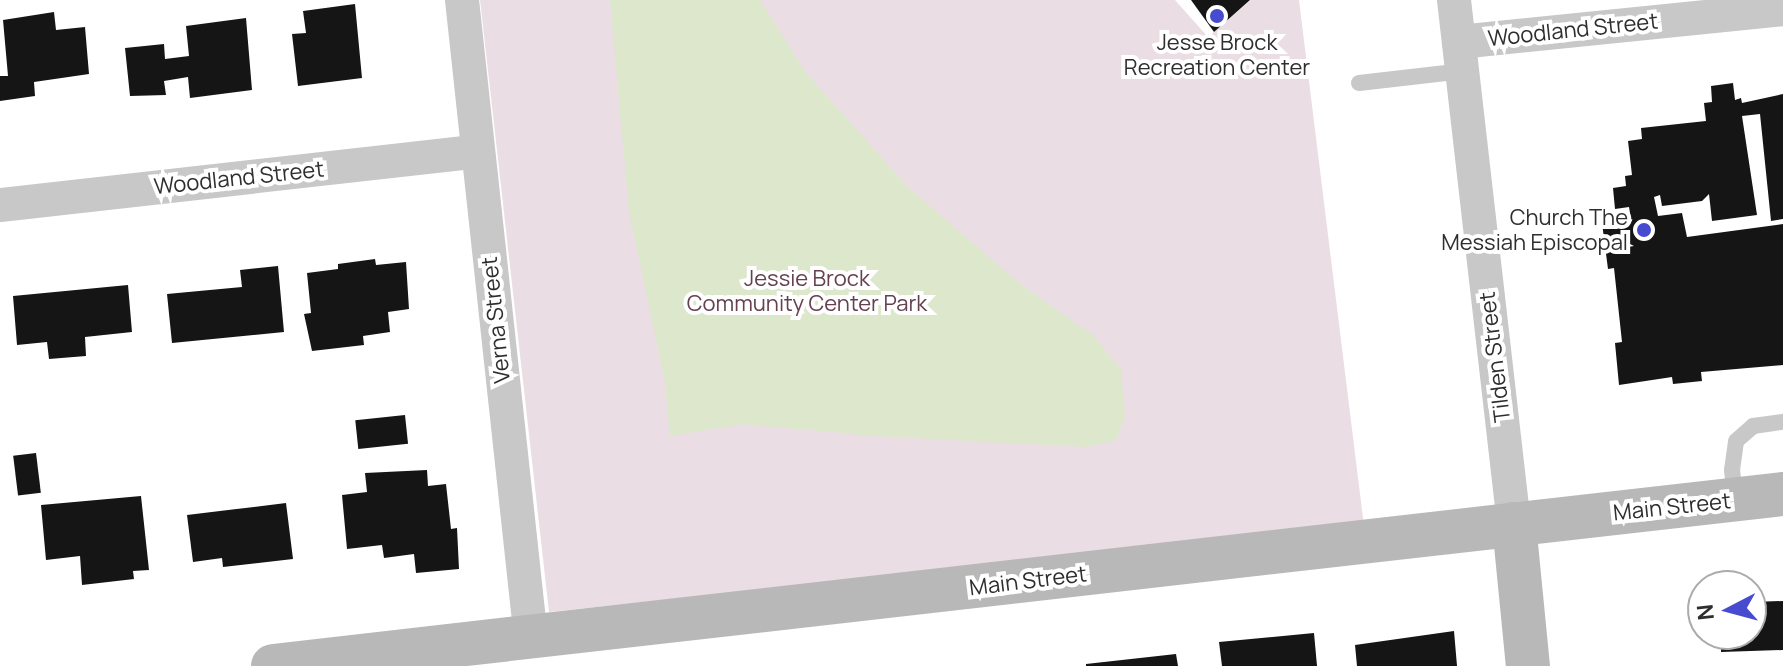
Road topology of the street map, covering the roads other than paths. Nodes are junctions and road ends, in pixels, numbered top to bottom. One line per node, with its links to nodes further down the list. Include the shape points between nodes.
1 (462, 0): 6 (street, Verna Street)
2 (1454, 0): 4 (street, Tilden Street)
3 (1783, 9): 4 (street, Woodland Street)
4 (1461, 56): 5 (lane); 11 (street, Tilden Street)
5 (1359, 83)
6 (478, 151): 7 (street, Woodland Street); 12 (street, Verna Street)
7 (0, 205)
8 (1783, 422): 10 (lane, via 1753,426 1736,441)
9 (1783, 494): 10 (street, Main Street)
10 (1735, 500): 11 (street, Main Street)
11 (1514, 524): 12 (street, Main Street); 14 (street, Tilden Street)
12 (531, 639): 13 (street, Main Street)
13 (273, 666)
14 (1528, 666)

